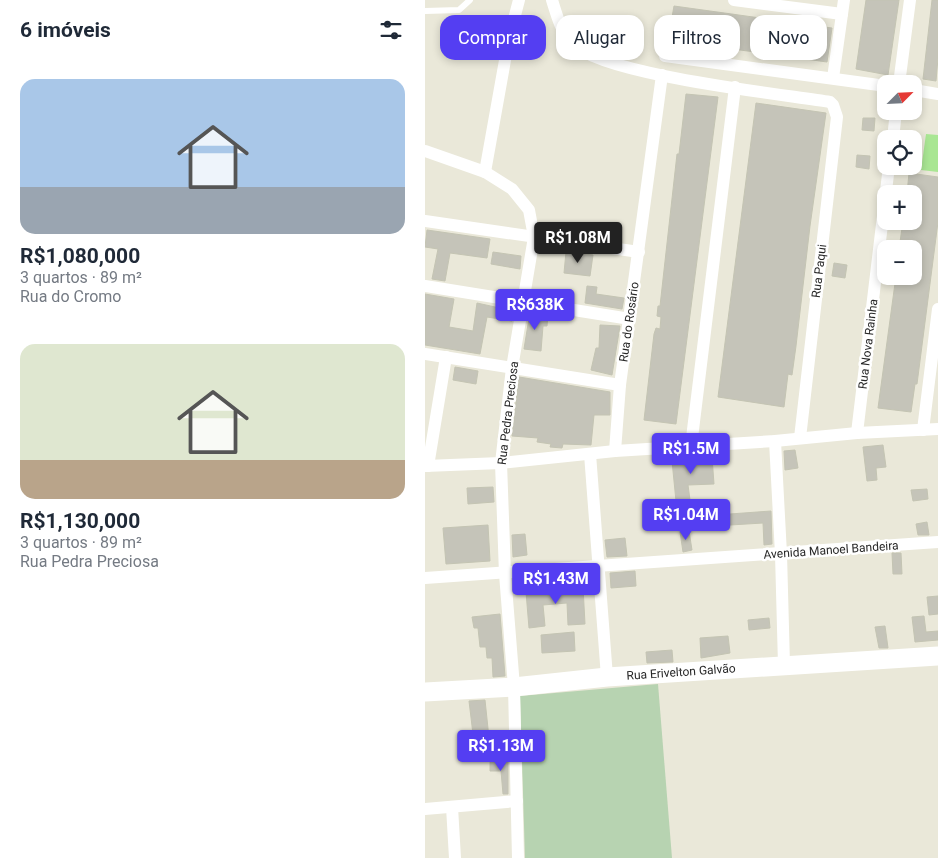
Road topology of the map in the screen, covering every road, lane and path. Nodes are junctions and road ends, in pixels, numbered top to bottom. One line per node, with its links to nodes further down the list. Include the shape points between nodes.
1 (471, 0): 7 (lane, via 459,10)
2 (519, 0): 18 (street)
3 (552, 0): 10 (street, via 560,26 574,45 607,62)
4 (734, 0): 8 (street)
5 (844, 0): 8 (street)
6 (910, 0): 11 (street)
7 (425, 11)
8 (842, 14): 12 (street)
9 (696, 60): 12 (street)
10 (662, 75): 14 (street); 22 (street, Rua do Rosário)
11 (900, 75)
12 (833, 78): 13 (street)
13 (877, 85)
14 (735, 87): 34 (street, Rua Paqui, via 830,102 837,117); 36 (street)
15 (923, 92): 16 (street)
16 (938, 94)
17 (425, 151): 18 (street)
18 (485, 172): 21 (street, Rua Pedra Preciosa, via 512,189 529,210)
19 (888, 175): 33 (street, Rua Nova Rainha)
20 (425, 221): 21 (street)
21 (534, 237): 22 (street); 24 (street, Rua Pedra Preciosa)
22 (639, 252): 26 (street, Rua do Rosário)
23 (425, 286): 24 (street)
24 (523, 302): 26 (street); 29 (street, Rua Pedra Preciosa)
25 (938, 309): 32 (street)
26 (630, 319): 30 (street, Rua do Rosário)
27 (425, 354): 28 (street)
28 (446, 357): 29 (street); 40 (street)
29 (512, 368): 30 (street); 39 (street, Rua Pedra Preciosa)
30 (620, 385): 37 (street, Rua do Rosário)
31 (938, 429): 32 (street)
32 (923, 430): 33 (street)
33 (857, 432): 34 (street)
34 (800, 438): 35 (street)
35 (775, 441): 36 (street); 42 (street)
36 (691, 446): 37 (street)
37 (615, 451): 38 (street)
38 (590, 454): 39 (street); 43 (street)
39 (501, 463): 40 (street); 44 (street, Rua Pedra Preciosa)
40 (426, 466)
41 (938, 542): 42 (street, Avenida Manoel Bandeira)
42 (781, 554): 43 (street, Avenida Manoel Bandeira); 47 (street)
43 (598, 565): 44 (street, Avenida Manoel Bandeira); 48 (street)
44 (505, 574): 45 (street, Avenida Manoel Bandeira); 49 (street, Rua Pedra Preciosa)
45 (425, 578)
46 (938, 656): 47 (main road, Rua Erivelton Galvão)
47 (784, 665): 48 (main road, Rua Erivelton Galvão)
48 (607, 677): 49 (main road, Rua Erivelton Galvão)
49 (514, 687): 50 (main road, Rua Erivelton Galvão); 51 (street, Rua Pedra Preciosa)
50 (425, 692)
51 (517, 801): 52 (street); 55 (street, Rua Pedra Preciosa)
52 (452, 807): 53 (street); 54 (street)
53 (425, 809)
54 (455, 858)
55 (518, 858)

